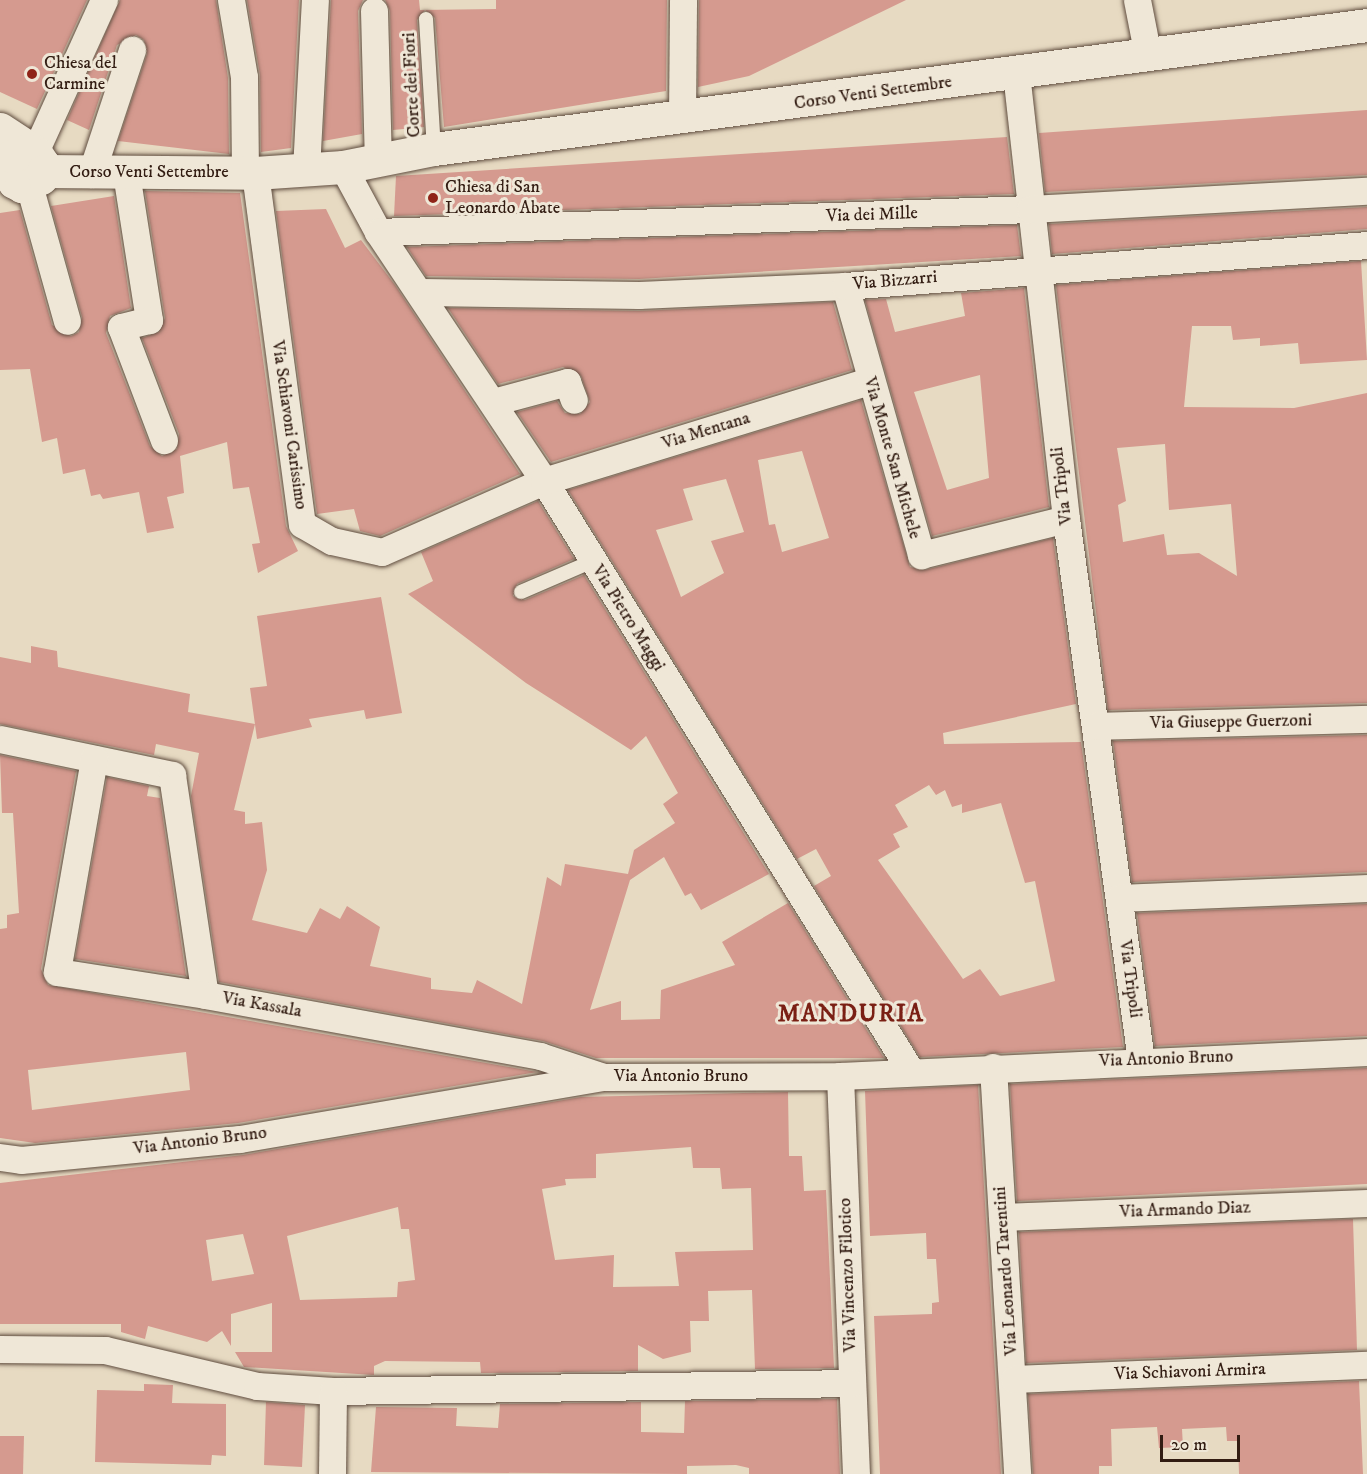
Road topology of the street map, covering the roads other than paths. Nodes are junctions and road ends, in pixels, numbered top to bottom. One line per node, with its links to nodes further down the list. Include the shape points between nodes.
1 (104, 0): 18 (street)
2 (231, 0): 20 (street, via 244,77)
3 (315, 0): 17 (street)
4 (682, 0): 12 (street)
5 (1137, 0): 10 (street)
6 (374, 11): 15 (street)
7 (426, 19): 14 (lane, Corte dei Fiori)
8 (1367, 25): 10 (street, Corso Venti Settembre)
9 (132, 50): 21 (street)
10 (1148, 56): 11 (street, Corso Venti Settembre)
11 (1016, 73): 12 (street, Corso Venti Settembre); 23 (street, Via Tripoli)
12 (682, 118): 14 (street, Corso Venti Settembre)
13 (0, 129): 18 (street)
14 (434, 149): 15 (street, Corso Venti Settembre)
15 (378, 159): 16 (street, Corso Venti Settembre)
16 (343, 167): 17 (street, Corso Venti Settembre); 24 (street, Via Pietro Maggi)
17 (306, 170): 20 (street, Corso Venti Settembre)
18 (26, 173): 21 (street, Corso Venti Settembre); 29 (street)
19 (126, 173): 20 (street, Corso Venti Settembre); 21 (street, Corso Venti Settembre); 33 (street, via 149,321 121,327)
20 (250, 173): 34 (street, Via Schiavoni Carissimo, via 302,524 332,541 382,552)
21 (91, 174)
22 (1367, 190): 23 (street, Via dei Mille)
23 (1030, 209): 24 (street, Via dei Mille); 26 (street, Via Tripoli)
24 (378, 232): 28 (street, Via Pietro Maggi)
25 (1367, 245): 26 (street, Via Bizzarri)
26 (1036, 268): 27 (street, Via Bizzarri); 35 (street, Via Tripoli)
27 (845, 286): 28 (street, Via Bizzarri, via 639,295); 30 (street, Via Monte San Michele)
28 (422, 292): 32 (street, Via Pietro Maggi)
29 (67, 321)
30 (869, 381): 34 (street, Via Mentana); 35 (street, Via Monte San Michele, via 921,555)
31 (574, 400): 32 (street, via 567,382)
32 (493, 402): 34 (street, Via Pietro Maggi)
33 (164, 440)
34 (544, 481): 36 (street, Via Pietro Maggi)
35 (1066, 519): 39 (street, Via Tripoli)
36 (593, 561): 37 (lane); 48 (street, Via Pietro Maggi)
37 (521, 592)
38 (1367, 719): 39 (street, Via Giuseppe Guerzoni)
39 (1095, 726): 43 (street, Via Tripoli)
40 (0, 739): 41 (street, Via Kassala)
41 (94, 759): 44 (street, Via Kassala, via 172,775); 44 (street, via 57,972)
42 (1367, 888): 43 (street)
43 (1119, 898): 46 (street, Via Tripoli)
44 (206, 995): 50 (street, Via Kassala, via 540,1056)
45 (1367, 1052): 46 (street, Via Antonio Bruno)
46 (1141, 1060): 47 (street, Via Antonio Bruno)
47 (993, 1068): 48 (street, Via Antonio Bruno); 53 (street, Via Leonardo Tarentini)
48 (910, 1070): 49 (street, Via Antonio Bruno)
49 (840, 1076): 50 (street, Via Antonio Bruno); 57 (street, Via Vincenzo Filotico)
50 (603, 1077): 51 (street, Via Antonio Bruno, via 240,1139 21,1160)
51 (0, 1157)
52 (1367, 1203): 53 (street, Via Armando Diaz)
53 (1002, 1216): 56 (street, Via Leonardo Tarentini)
54 (0, 1349): 58 (street, via 105,1350 257,1386)
55 (1367, 1365): 56 (street, Via Schiavoni Armira)
56 (1014, 1379): 61 (street, Via Leonardo Tarentini)
57 (852, 1383): 58 (street); 60 (street, Via Vincenzo Filotico)
58 (333, 1391): 59 (street)
59 (332, 1474)
60 (856, 1474)
61 (1017, 1474)

